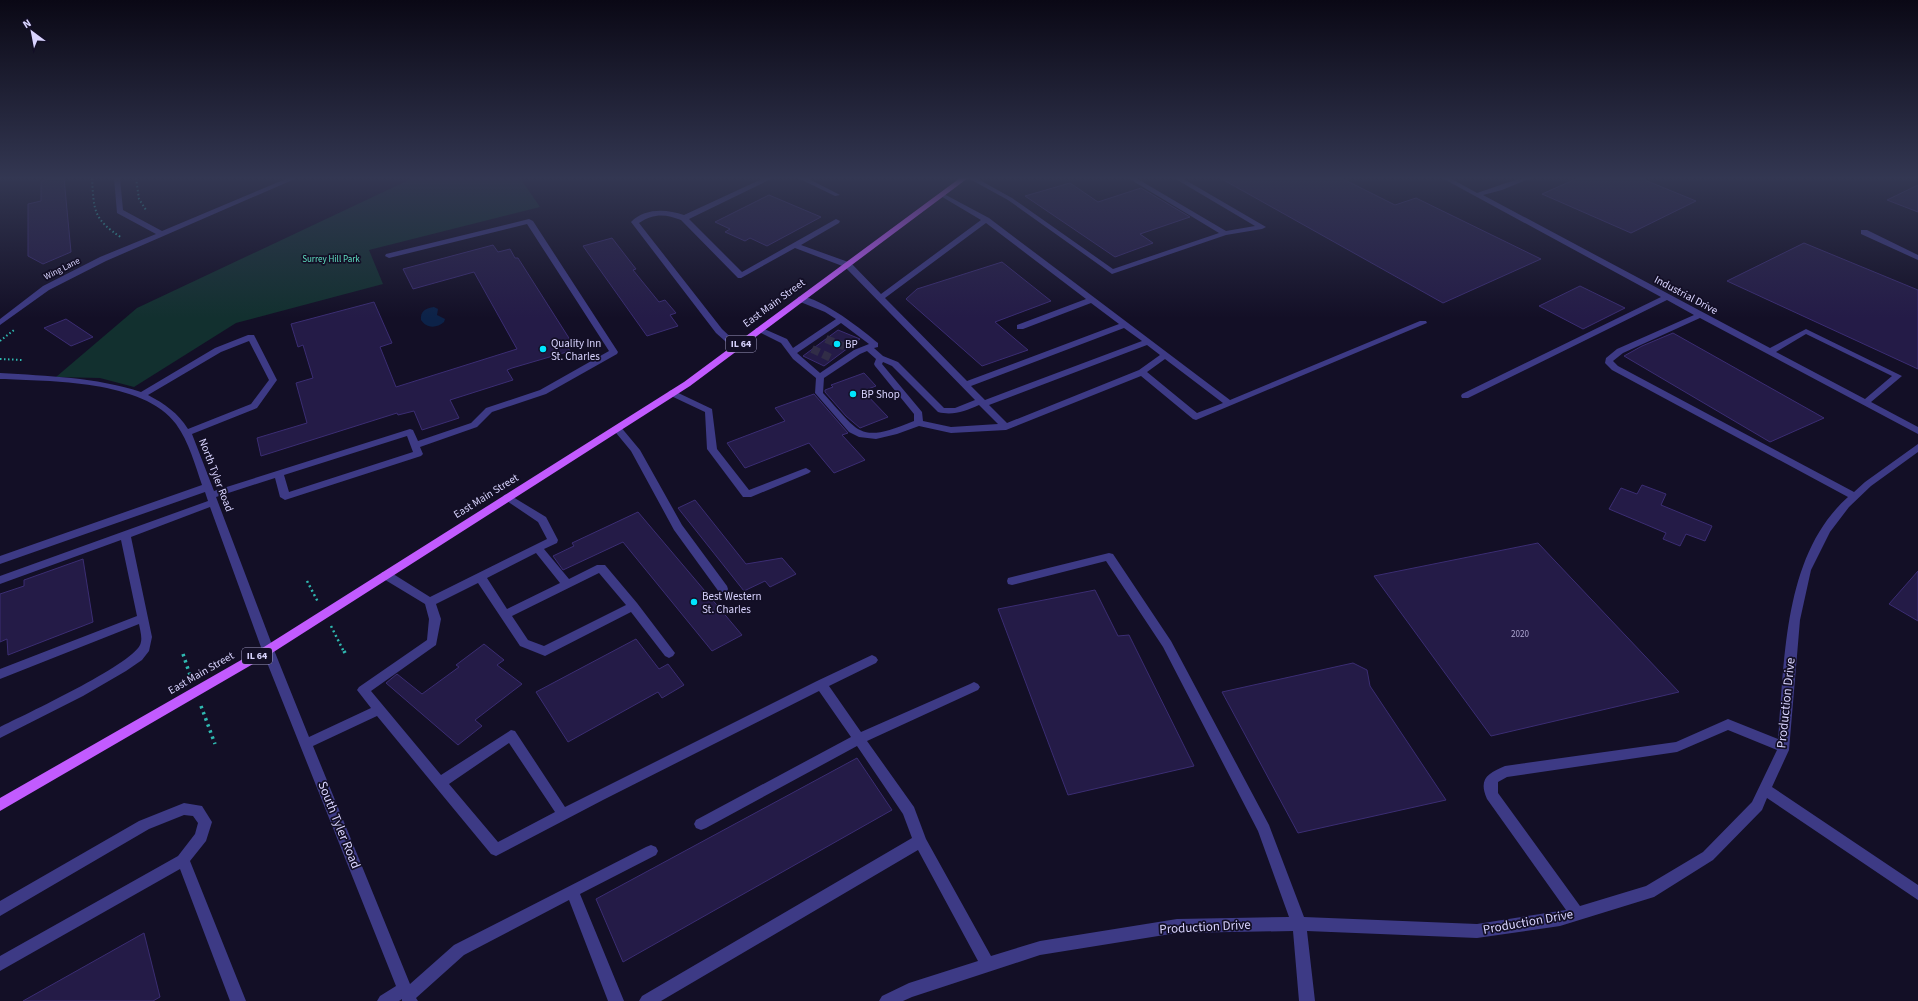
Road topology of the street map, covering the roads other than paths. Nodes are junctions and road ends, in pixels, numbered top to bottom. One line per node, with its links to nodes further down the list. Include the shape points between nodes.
1 (144, 225): 17 (street)
2 (183, 225): 17 (street, Wing Lane)
3 (514, 225): 19 (street)
4 (531, 225): 63 (street, via 614,352 543,392 489,410 474,426)
5 (637, 225): 37 (street, via 719,331)
6 (691, 225): 18 (street, via 741,276)
7 (830, 225): 18 (street)
8 (902, 225): 21 (main road, East Main Street / IL 64)
9 (980, 225): 23 (street)
10 (992, 225): 25 (street)
11 (1046, 225): 16 (street, via 1112,272)
12 (1211, 225): 16 (street)
13 (1258, 225): 16 (street, via 1262,227)
14 (1532, 225): 22 (street, Industrial Drive)
15 (1864, 232): 20 (street)
16 (1225, 233)
17 (161, 234): 28 (street, Wing Lane, via 103,259 46,288)
18 (795, 245): 21 (street)
19 (389, 256)
20 (1918, 258)
21 (848, 265): 23 (street); 24 (main road, East Main Street / IL 64)
22 (1667, 297): 26 (street, Industrial Drive); 54 (street)
23 (880, 298): 51 (street)
24 (801, 299): 27 (street); 32 (main road, East Main Street / IL 64)
25 (1092, 300): 30 (street); 31 (street)
26 (1700, 315): 43 (street, Industrial Drive); 68 (street, via 1620,351 1609,360 1609,363)
27 (841, 318): 33 (street); 39 (street, via 875,345)
28 (0, 323)
29 (1423, 323): 56 (street)
30 (1124, 325): 35 (street); 51 (street)
31 (1020, 327)
32 (759, 330): 37 (main road, East Main Street / IL 64); 41 (street, via 784,341)
33 (817, 335): 34 (street); 36 (street)
34 (826, 339)
35 (1147, 342): 44 (street); 55 (street)
36 (802, 345): 40 (street); 41 (street)
37 (737, 347): 52 (main road, East Main Street / IL 64)
38 (848, 348): 42 (street)
39 (868, 348): 42 (street); 45 (street)
40 (812, 349)
41 (792, 352): 50 (street)
42 (857, 352): 47 (street)
43 (1768, 352): 57 (street, Industrial Drive); 57 (street, via 1806,331 1898,376)
44 (1165, 355): 48 (street); 56 (street)
45 (880, 358): 55 (street, via 895,364 941,410 953,411); 58 (street, via 878,364 919,414)
46 (833, 359): 47 (street)
47 (842, 362): 50 (street)
48 (1142, 372): 56 (street, via 1196,416); 59 (street)
49 (0, 376): 53 (street, North Tyler Road, via 115,386)
50 (820, 377): 58 (street, via 819,393 853,431 864,436 885,435)
51 (964, 385): 55 (street)
52 (672, 393): 60 (main road, East Main Street / IL 64); 65 (street, via 709,411 712,449 747,495)
53 (141, 396): 62 (street, North Tyler Road, via 151,400 178,420); 62 (street, via 218,350 251,338 274,380 254,406)
54 (1465, 396)
55 (982, 402): 59 (street)
56 (1229, 403)
57 (1865, 403): 61 (street, Industrial Drive)
58 (918, 422): 59 (street, via 951,430)
59 (1006, 427)
60 (617, 428): 69 (main road, East Main Street / IL 64); 78 (street, via 636,450 678,527)
61 (1918, 432)
62 (186, 433): 67 (street, North Tyler Road)
63 (415, 445): 66 (street, via 410,432); 66 (street, via 418,454 285,497)
64 (1918, 447): 68 (street, Production Drive)
65 (806, 471)
66 (279, 473): 67 (street)
67 (211, 495): 70 (street); 72 (street); 83 (street, North Tyler Road)
68 (1854, 496): 93 (street, Production Drive, via 1826,530 1806,570 1794,620)
69 (508, 497): 71 (street, via 542,520 553,540); 73 (main road, East Main Street / IL 64)
70 (125, 535): 75 (street); 82 (street)
71 (538, 548): 74 (street); 77 (street)
72 (0, 560)
73 (386, 574): 79 (street); 83 (main road, East Main Street / IL 64)
74 (480, 577): 79 (street); 81 (street)
75 (0, 580)
76 (1012, 581): 106 (street, via 1109,557 1167,644 1264,830)
77 (567, 585): 80 (street, via 601,568); 81 (street)
78 (724, 588)
79 (430, 602): 89 (street, via 435,620 432,642 363,690)
80 (633, 606): 81 (street, via 545,651 524,643); 84 (street)
81 (505, 615)
82 (143, 618): 86 (street); 90 (street, via 147,635 145,649 123,668)
83 (268, 650): 92 (street, South Tyler Road); 96 (main road, East Main Street / IL 64)
84 (669, 653)
85 (872, 660): 87 (street)
86 (0, 674)
87 (821, 684): 91 (street); 97 (street)
88 (974, 687): 91 (street)
89 (378, 710): 92 (street); 94 (street)
90 (0, 733)
91 (860, 739): 98 (street); 99 (street, via 909,811)
92 (306, 744): 109 (street, South Tyler Road)
93 (1783, 747): 95 (street, Production Drive); 105 (street, via 1728,724 1676,747 1505,772 1491,779 1492,795)
94 (440, 783): 97 (street, via 496,850); 97 (street, via 511,735)
95 (1764, 789): 103 (street); 105 (street, Production Drive, via 1757,806 1708,856 1649,892)
96 (0, 805)
97 (563, 814)
98 (701, 824)
99 (920, 841): 108 (street); 113 (street)
100 (651, 851): 102 (street)
101 (183, 860): 104 (street, via 201,837 205,822 197,810 184,809 144,825); 107 (street); 110 (street)
102 (572, 891): 109 (street, via 459,950); 112 (street)
103 (1918, 893)
104 (0, 909)
105 (1577, 914): 106 (street, Production Drive, via 1560,919 1477,931)
106 (1299, 924): 108 (street, Production Drive, via 1177,926 1040,948); 115 (street)
107 (0, 964)
108 (988, 965): 114 (street, Production Drive, via 909,990)
109 (408, 995): 111 (street)
110 (238, 1001)
111 (385, 1001)
112 (616, 1001)
113 (647, 1001)
114 (887, 1001)
115 (1307, 1001)

